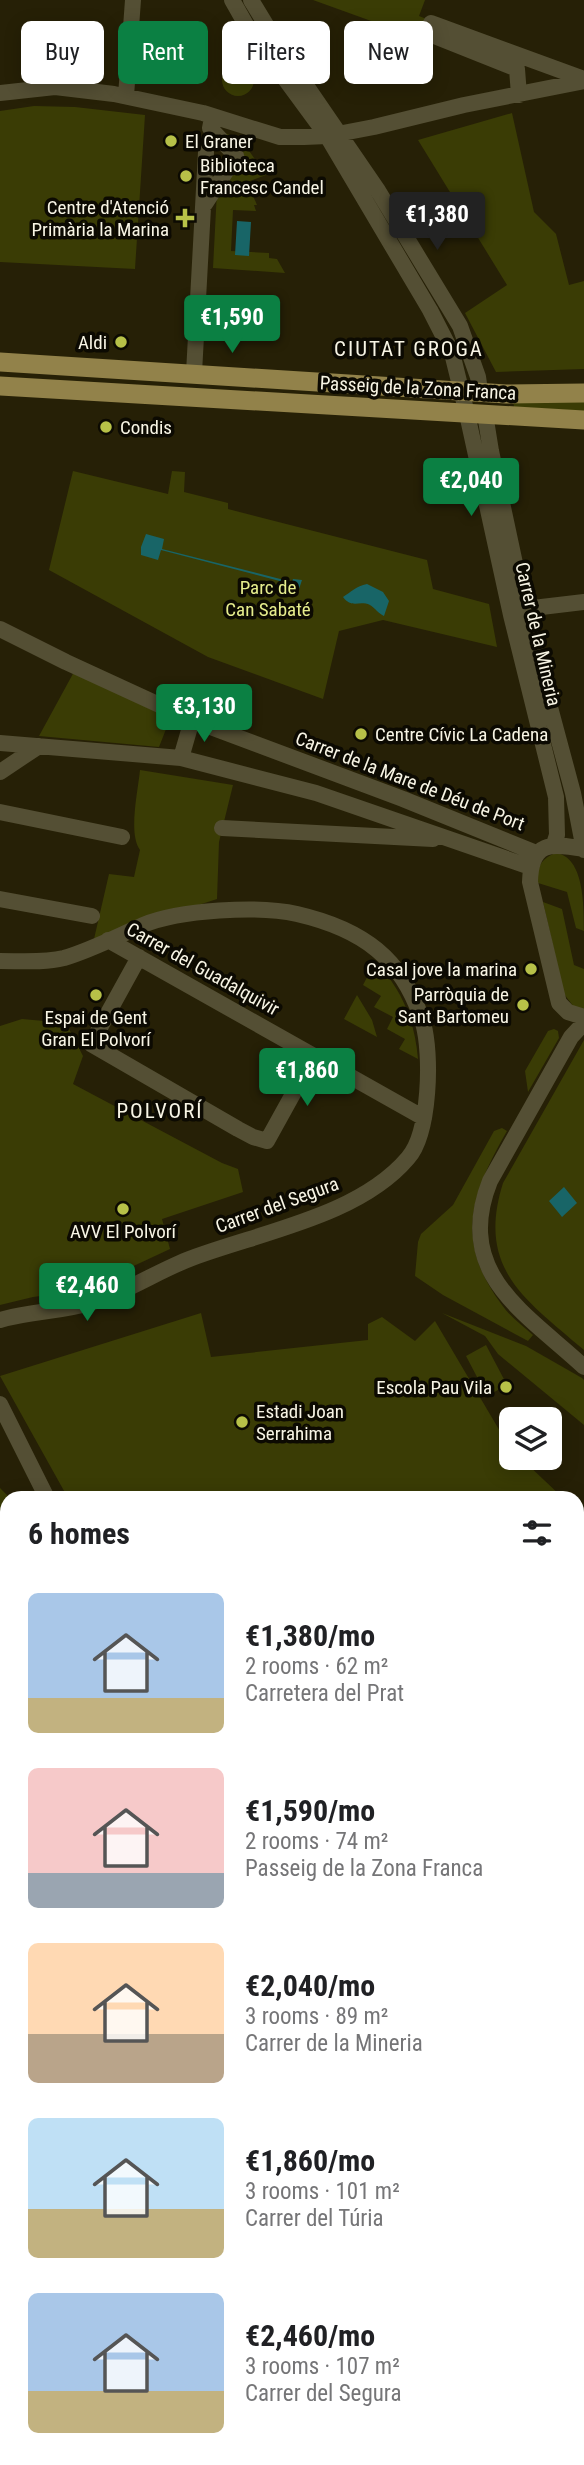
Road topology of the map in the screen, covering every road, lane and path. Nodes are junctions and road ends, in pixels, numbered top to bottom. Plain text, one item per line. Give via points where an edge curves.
1 (132, 0) edge
2 (232, 0) edge
3 (251, 0) edge
4 (584, 80) edge
5 (0, 93) edge
6 (519, 95) junction
7 (126, 96) junction
8 (211, 123) dead end
9 (333, 135) junction
10 (206, 152) dead end
11 (204, 206) junction
12 (0, 362) edge
13 (194, 373) junction
14 (0, 386) edge
15 (471, 391) junction
16 (584, 393) edge
17 (476, 414) junction
18 (584, 420) edge
19 (584, 602) edge
20 (518, 613) junction
21 (0, 629) edge
22 (192, 720) junction
23 (0, 743) edge
24 (39, 746) junction
25 (181, 758) junction
26 (0, 772) edge
27 (0, 812) edge
28 (222, 828) dead end
29 (122, 837) dead end
30 (453, 840) junction
31 (554, 844) junction
32 (584, 850) edge
33 (533, 860) junction
34 (0, 898) edge
35 (92, 916) dead end
36 (108, 940) junction
37 (139, 957) junction
38 (0, 961) edge
39 (576, 1015) edge
40 (578, 1029) edge
41 (314, 1056) junction
42 (424, 1118) junction
43 (0, 1320) edge
44 (584, 1367) edge
45 (0, 1404) edge
46 (44, 1491) edge

1 - 7 street
2 - 9 street via 249,30
3 - 9 street
4 - 6 street
4 - 6 street via 431,23 427,33 517,69
5 - 7 street via 55,87
6 - 9 street
7 - 9 street via 280,137
8 - 11 street via 236,156
9 - 15 street via 377,190 460,326 478,377
10 - 11 street
11 - 13 street
12 - 13 main road, Passeig de la Zona Franca
13 - 15 main road, Passeig de la Zona Franca
14 - 17 main road, Passeig de la Zona Franca
15 - 16 main road, Passeig de la Zona Franca
15 - 17 main road
17 - 18 main road, Passeig de la Zona Franca
17 - 20 street, Carrer de la Mineria via 491,451
19 - 20 street
20 - 31 street, Carrer de la Mineria via 556,797
20 - 32 street, Carrer de la Mineria via 573,793
21 - 22 street, Carrer de la Mare de Déu de Port
22 - 25 street
22 - 33 street, Carrer de la Mare de Déu de Port via 403,799
23 - 24 street, Carrer de la Mare de Déu de Port
24 - 25 street, Carrer de la Mare de Déu de Port
24 - 26 street
25 - 30 street, Carrer de la Mare de Déu de Port via 316,793
27 - 29 street
28 - 30 street, Carrer de la Mare de Déu de Port
30 - 33 street, Carrer de la Mare de Déu de Port
31 - 32 street
31 - 33 street
33 - 39 street via 530,887 559,1003
34 - 35 street
36 - 37 street, Carrer del Guadalquivir
36 - 38 street, Carrer del Segura via 63,958
36 - 42 street, Carrer del Segura via 184,915 245,910 296,914 367,941 398,968 417,1004 428,1054
37 - 41 street, Carrer del Guadalquivir
37 - 41 street via 91,1044 245,1133 267,1141
39 - 40 street
40 - 44 street via 490,1181 482,1203 480,1238 503,1293
41 - 42 street, Carrer del Guadalquivir
42 - 43 street, Carrer del Segura via 408,1158 373,1187 332,1210 189,1258 93,1303
45 - 46 street

